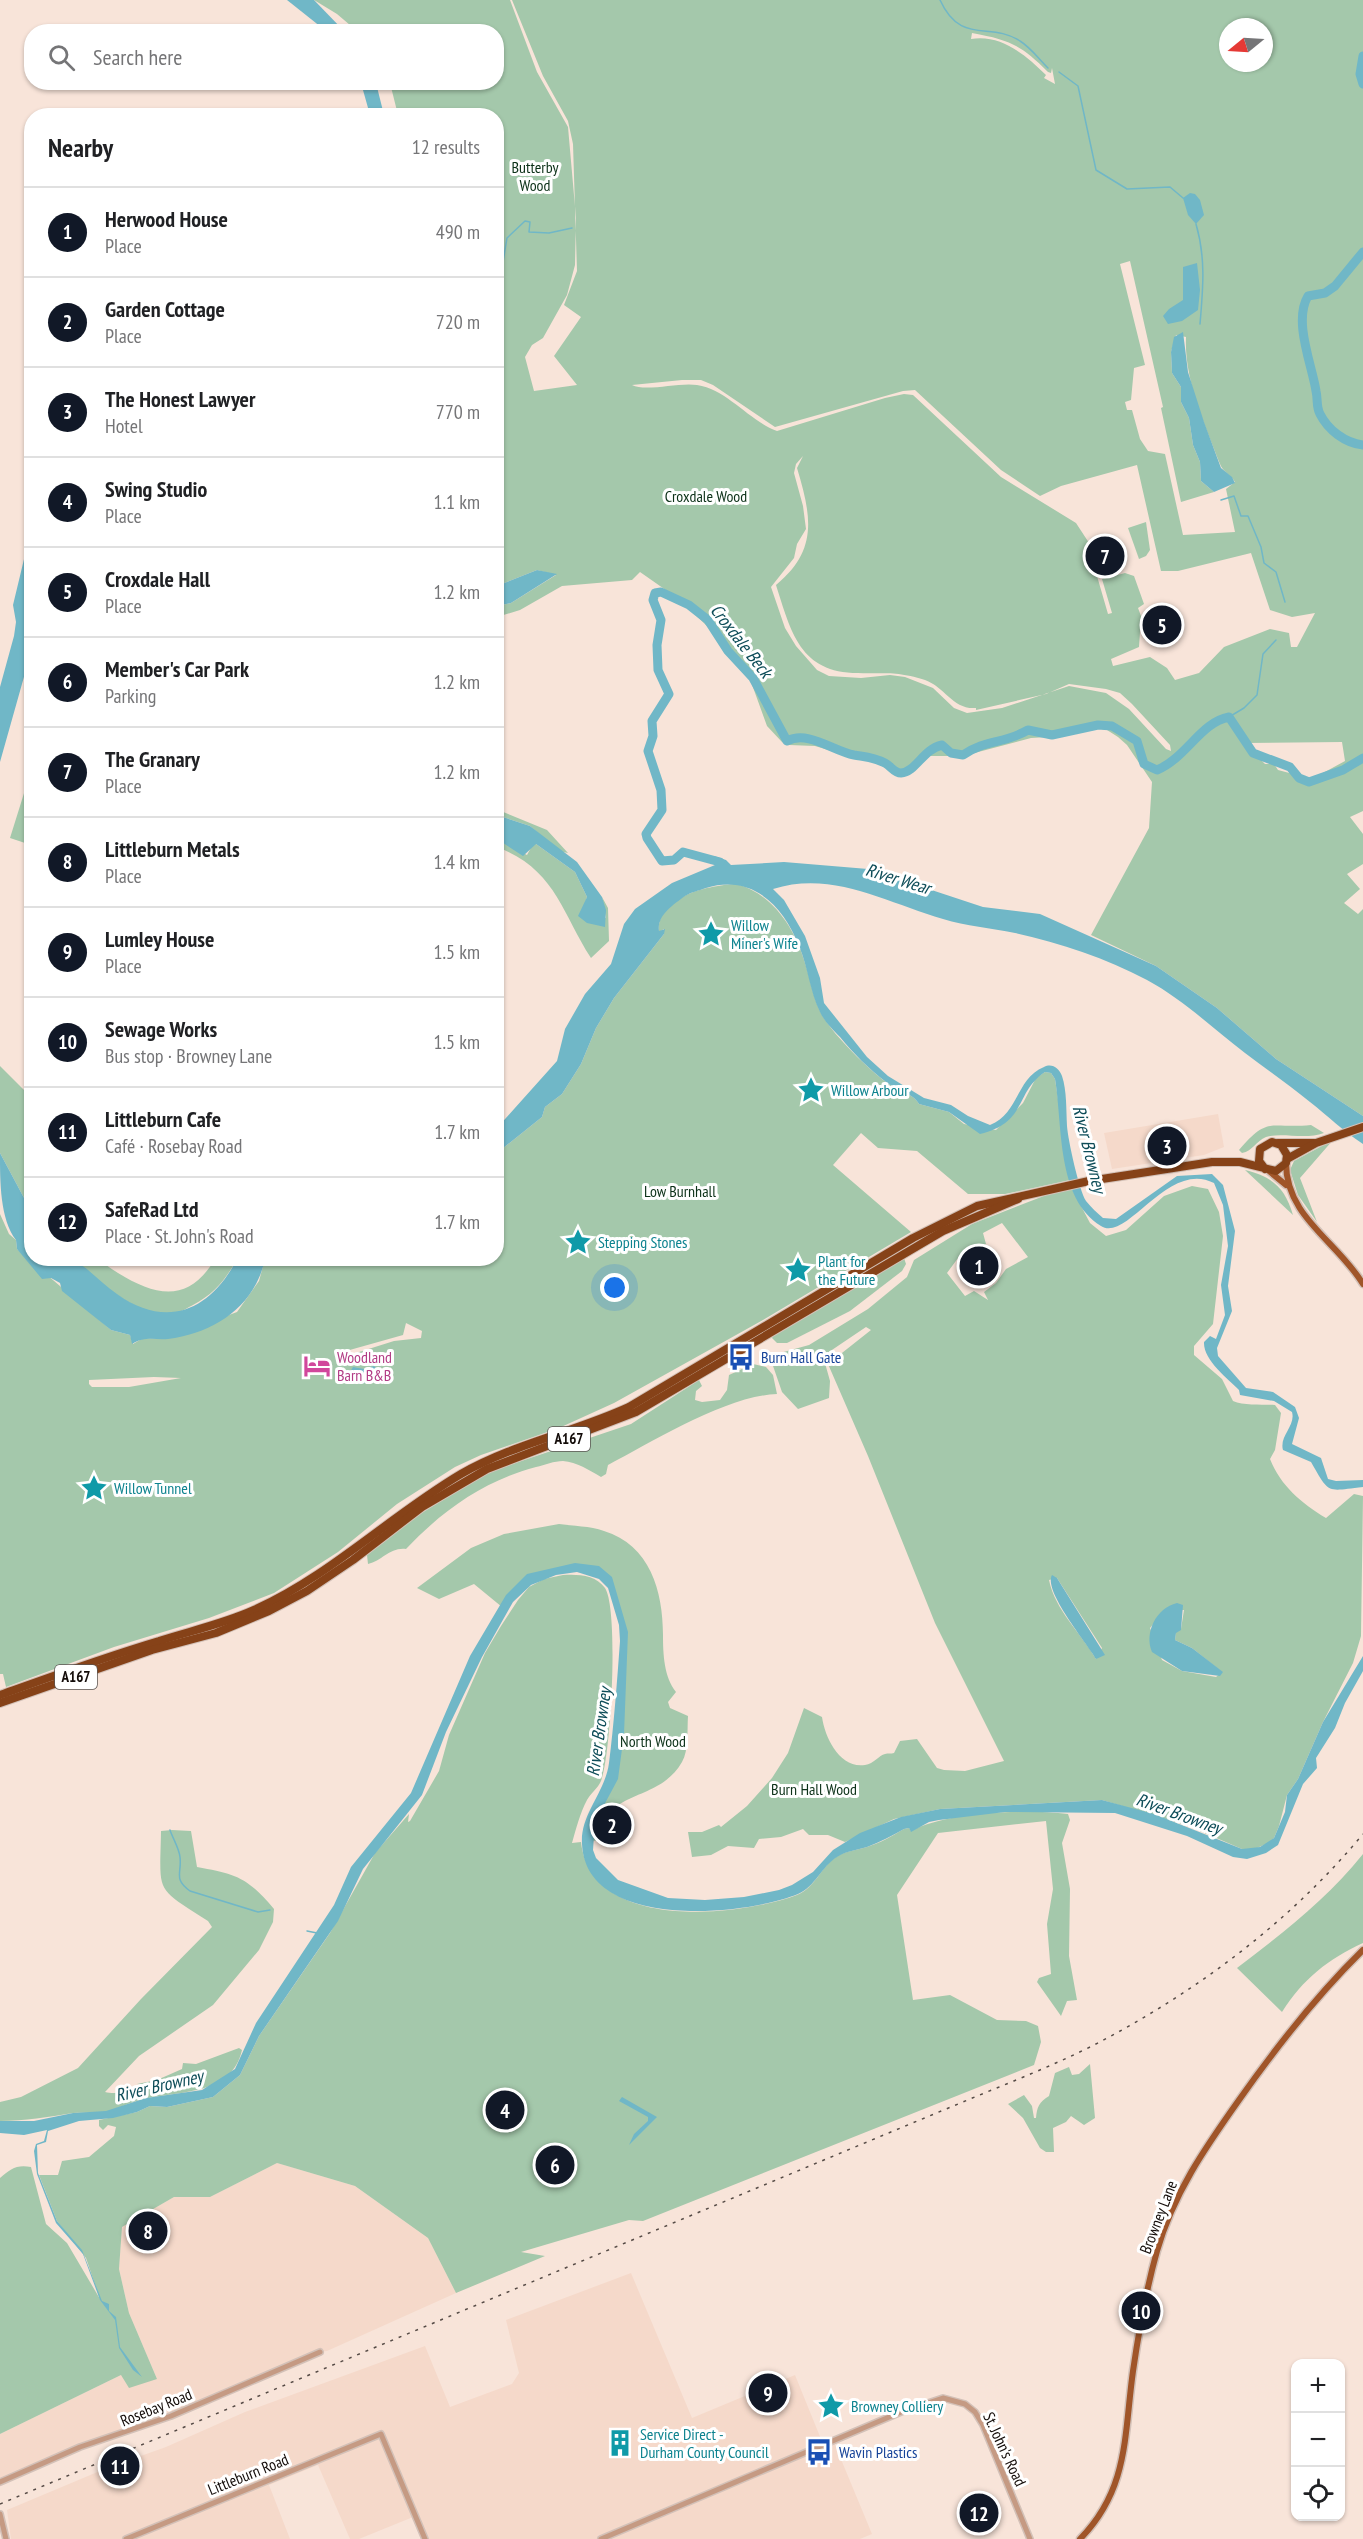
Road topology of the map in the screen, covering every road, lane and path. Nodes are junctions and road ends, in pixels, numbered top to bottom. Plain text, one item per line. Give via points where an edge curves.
1 (1363, 1127) edge
2 (1277, 1143) junction
3 (1316, 1143) junction
4 (1259, 1154) junction
5 (1286, 1161) junction
6 (1240, 1162) junction
7 (1266, 1169) junction
8 (1287, 1186) junction
9 (1033, 1193) junction
10 (1363, 1284) edge
11 (0, 1695) edge
12 (0, 1703) edge
13 (1363, 1950) edge
14 (320, 2352) dead end
15 (0, 2482) edge
16 (0, 2515) edge
17 (6, 2539) edge
18 (126, 2539) edge
19 (425, 2539) edge
20 (601, 2539) edge
21 (1030, 2539) edge
22 (1080, 2539) edge

1 - 3 highway
2 - 3 highway
2 - 4 highway, A167 via 1268,1143
2 - 5 highway via 1284,1148
3 - 5 highway
4 - 6 highway, A167
4 - 7 highway
5 - 7 highway via 1280,1169
5 - 8 main road
6 - 7 highway, A167
6 - 9 highway, A167 via 1212,1162 1089,1180
7 - 8 main road
8 - 10 main road via 1299,1210
9 - 11 highway, A167 via 977,1206 913,1238 629,1407 464,1473 431,1491 296,1589 253,1611
9 - 12 highway, A167 via 934,1235 636,1412 466,1480 422,1507 307,1591 269,1611 216,1633 152,1650
13 - 22 main road, Browney Lane via 1292,2026 1183,2185 1168,2219 1146,2298 1120,2472 1104,2510
14 - 15 street, Rosebay Road via 171,2416 80,2447
16 - 17 street
18 - 19 street, Littleburn Road via 381,2434
20 - 21 street, St. John's Road via 901,2412 943,2398 965,2404 975,2412

